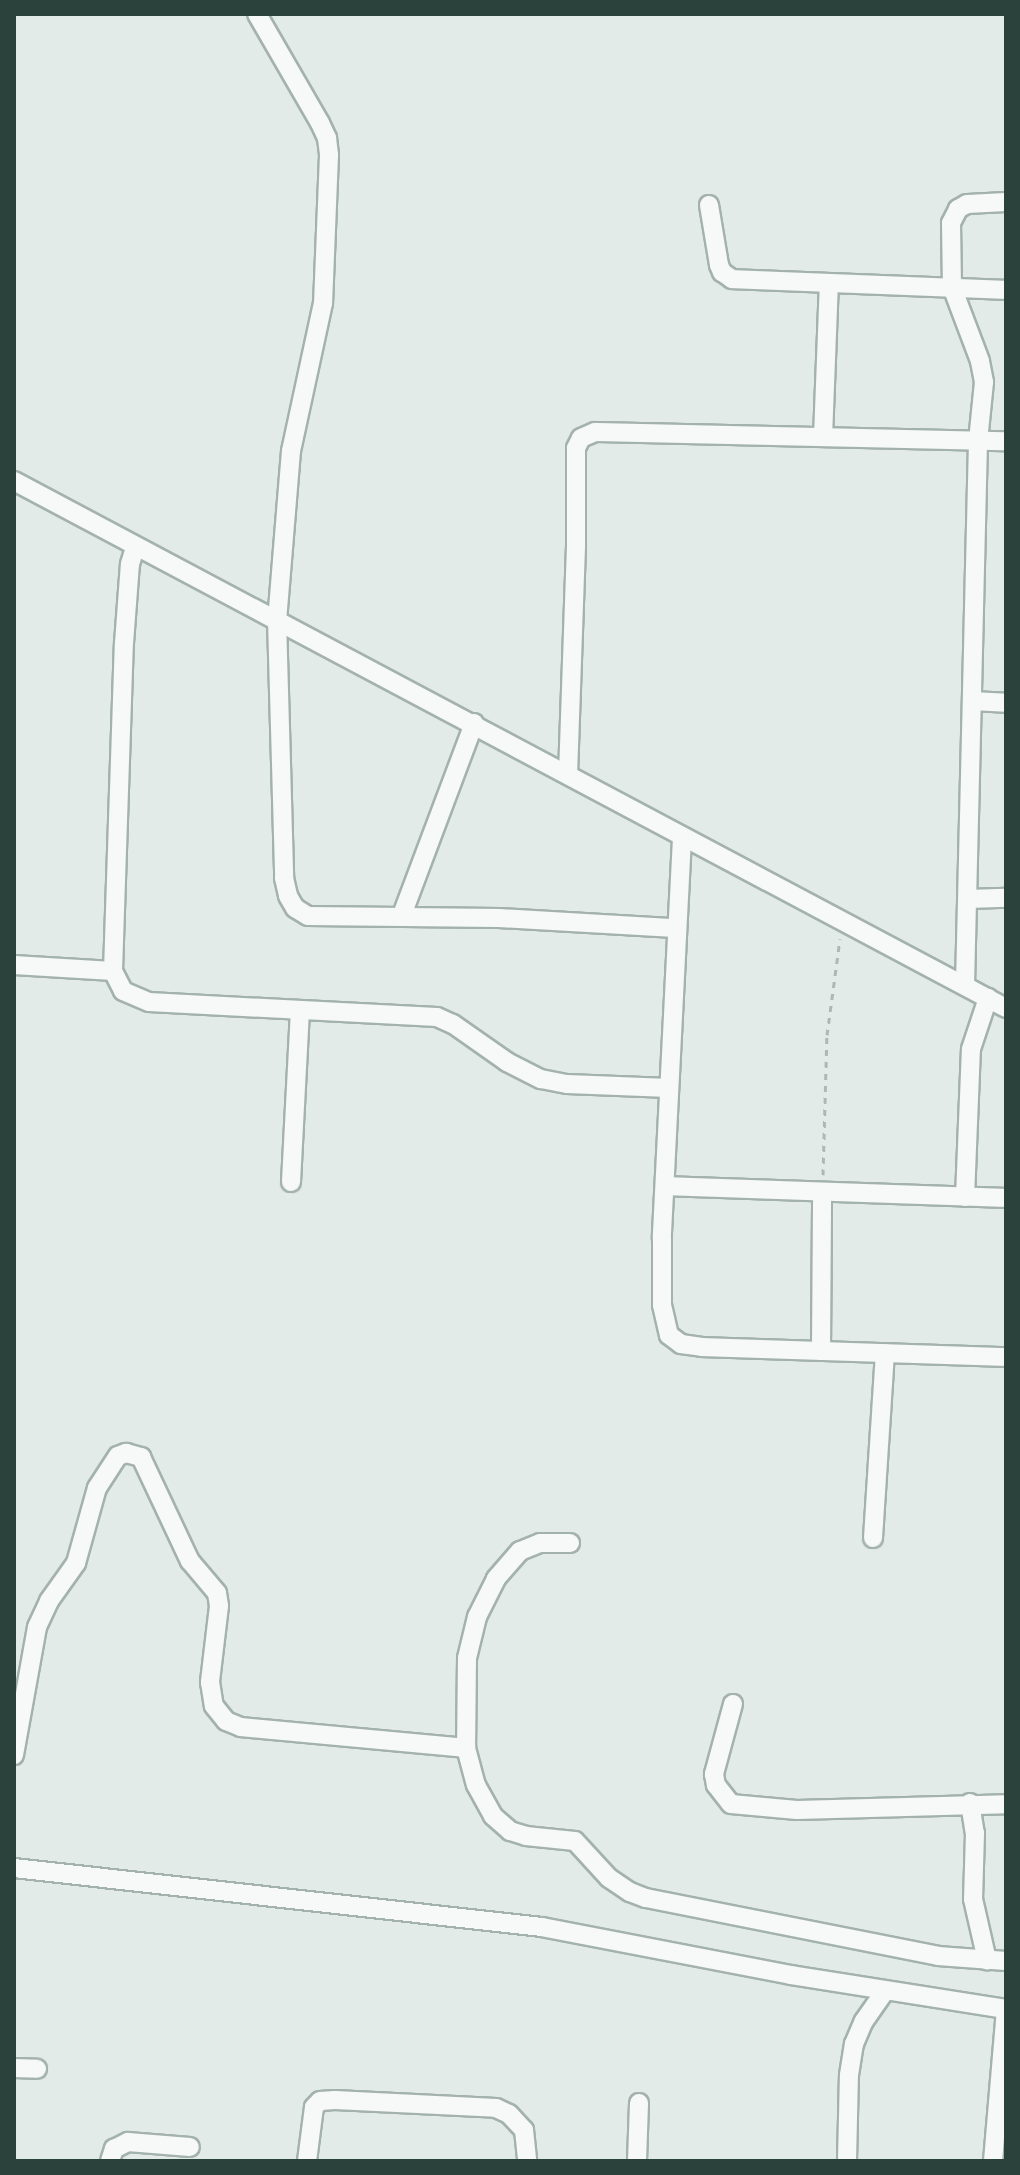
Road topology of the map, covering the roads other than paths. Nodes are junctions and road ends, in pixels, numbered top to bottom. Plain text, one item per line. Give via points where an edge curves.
1 (257, 14) edge
2 (1006, 202) edge
3 (709, 205) dead end
4 (829, 283) junction
5 (952, 287) junction
6 (1006, 290) edge
7 (823, 437) junction
8 (978, 441) junction
9 (1006, 441) edge
10 (14, 481) edge
11 (135, 548) junction
12 (277, 620) junction
13 (972, 701) junction
14 (1006, 703) edge
15 (474, 723) junction
16 (568, 775) junction
17 (682, 838) junction
18 (1006, 898) edge
19 (968, 899) junction
20 (402, 915) junction
21 (675, 928) junction
22 (14, 965) edge
23 (113, 971) junction
24 (965, 985) junction
25 (988, 998) junction
26 (1006, 1008) edge
27 (300, 1010) junction
28 (669, 1088) junction
29 (291, 1182) dead end
30 (665, 1186) junction
31 (822, 1194) junction
32 (965, 1197) junction
33 (1006, 1198) edge
34 (821, 1351) junction
35 (885, 1353) junction
36 (1006, 1357) edge
37 (873, 1538) dead end
38 (570, 1543) dead end
39 (733, 1704) dead end
40 (466, 1748) junction
41 (14, 1755) edge
42 (970, 1803) junction
43 (1006, 1804) edge
44 (14, 1868) edge
45 (997, 1961) edge
46 (885, 1991) junction
47 (1006, 2009) edge
48 (14, 2068) edge
49 (37, 2069) dead end
50 (639, 2103) dead end
51 (190, 2147) dead end
52 (110, 2161) edge
53 (307, 2161) edge
54 (527, 2161) edge
55 (637, 2161) edge
56 (847, 2161) edge
57 (993, 2161) edge

1 - 12 street via 320,123 329,155 323,303 291,451
2 - 5 street via 967,204 954,215
3 - 4 street via 719,265 727,276
4 - 5 street
4 - 7 street
5 - 6 street
5 - 8 street via 980,361 983,407
7 - 8 street
7 - 16 street via 595,432 578,443
8 - 9 street
8 - 13 street
10 - 11 street
11 - 12 street
11 - 23 street via 124,643
12 - 15 street
12 - 20 street via 288,896 308,916
13 - 14 street
13 - 19 street
15 - 16 street
15 - 20 street
16 - 17 street
17 - 21 street
17 - 24 street
18 - 19 street
19 - 24 street
20 - 21 street
21 - 28 street
22 - 23 street
23 - 27 street via 123,991 149,1002
24 - 25 street
25 - 26 street
25 - 32 street via 971,1049
27 - 28 street via 437,1017 541,1079
27 - 29 street
28 - 30 street
30 - 31 street
30 - 34 street via 662,1305 669,1335 681,1344 702,1347
31 - 32 street
31 - 34 street
32 - 33 street
34 - 35 street
35 - 36 street
35 - 37 street
38 - 40 street via 540,1543 520,1551 496,1579 477,1617 467,1658
39 - 42 street via 714,1774 731,1804 797,1810
40 - 41 street via 241,1727 226,1721 214,1706 210,1682 217,1593 190,1561 141,1457 126,1453 118,1456 97,1488 76,1563 37,1627
40 - 45 street via 476,1785 493,1816 510,1831 575,1841 609,1878 630,1892 902,1949
42 - 43 street
42 - 45 street via 975,1833 973,1899
44 - 46 street via 542,1927
46 - 47 street
46 - 56 street via 854,2044
47 - 57 street
48 - 49 street
50 - 55 street
51 - 52 street via 128,2142 114,2149
53 - 54 street via 314,2107 335,2100 496,2108 524,2130

